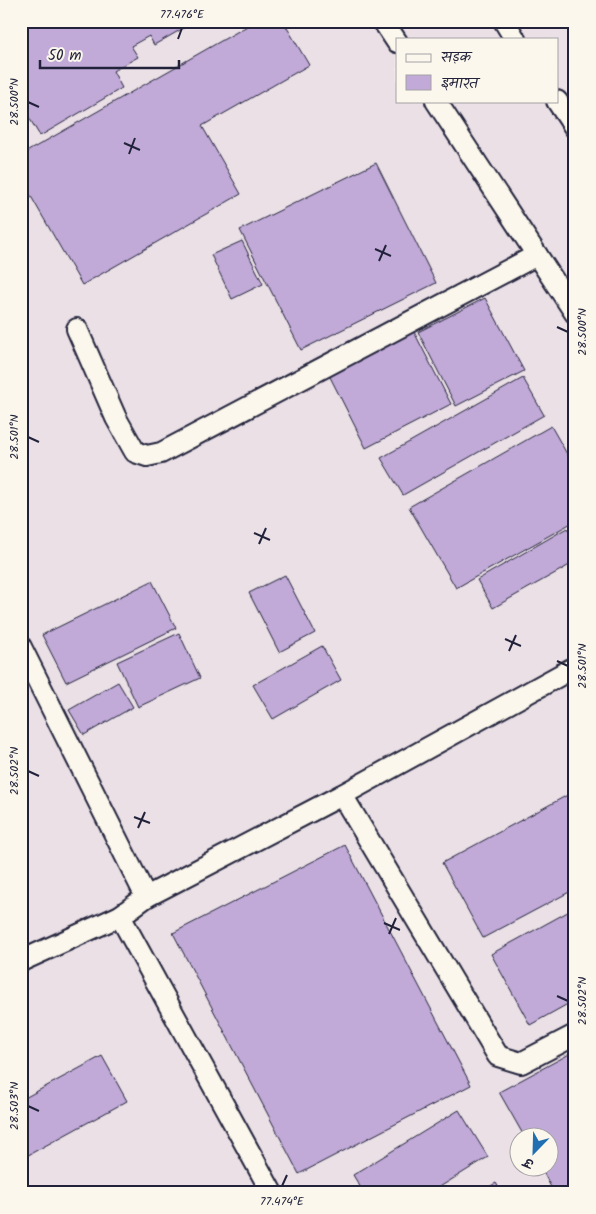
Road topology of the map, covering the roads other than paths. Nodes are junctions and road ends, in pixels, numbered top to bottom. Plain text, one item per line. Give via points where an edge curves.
1 (383, 21) edge
2 (504, 21) edge
3 (514, 38) edge
4 (396, 40) edge
5 (437, 102) edge
6 (558, 102) edge
7 (575, 128) edge
8 (537, 255) junction
9 (575, 313) edge
10 (77, 329) dead end
11 (21, 647) edge
12 (575, 667) edge
13 (342, 795) junction
14 (146, 897) junction
15 (120, 916) junction
16 (21, 961) edge
17 (575, 1035) edge
18 (272, 1193) edge

1 - 4 street
2 - 3 street
5 - 8 street
6 - 7 street
8 - 9 street
8 - 10 street via 161,453 147,456 135,452 116,418
11 - 14 street
12 - 13 street
13 - 14 street
13 - 17 street via 498,1056 521,1063
14 - 15 street
15 - 16 street
15 - 18 street

